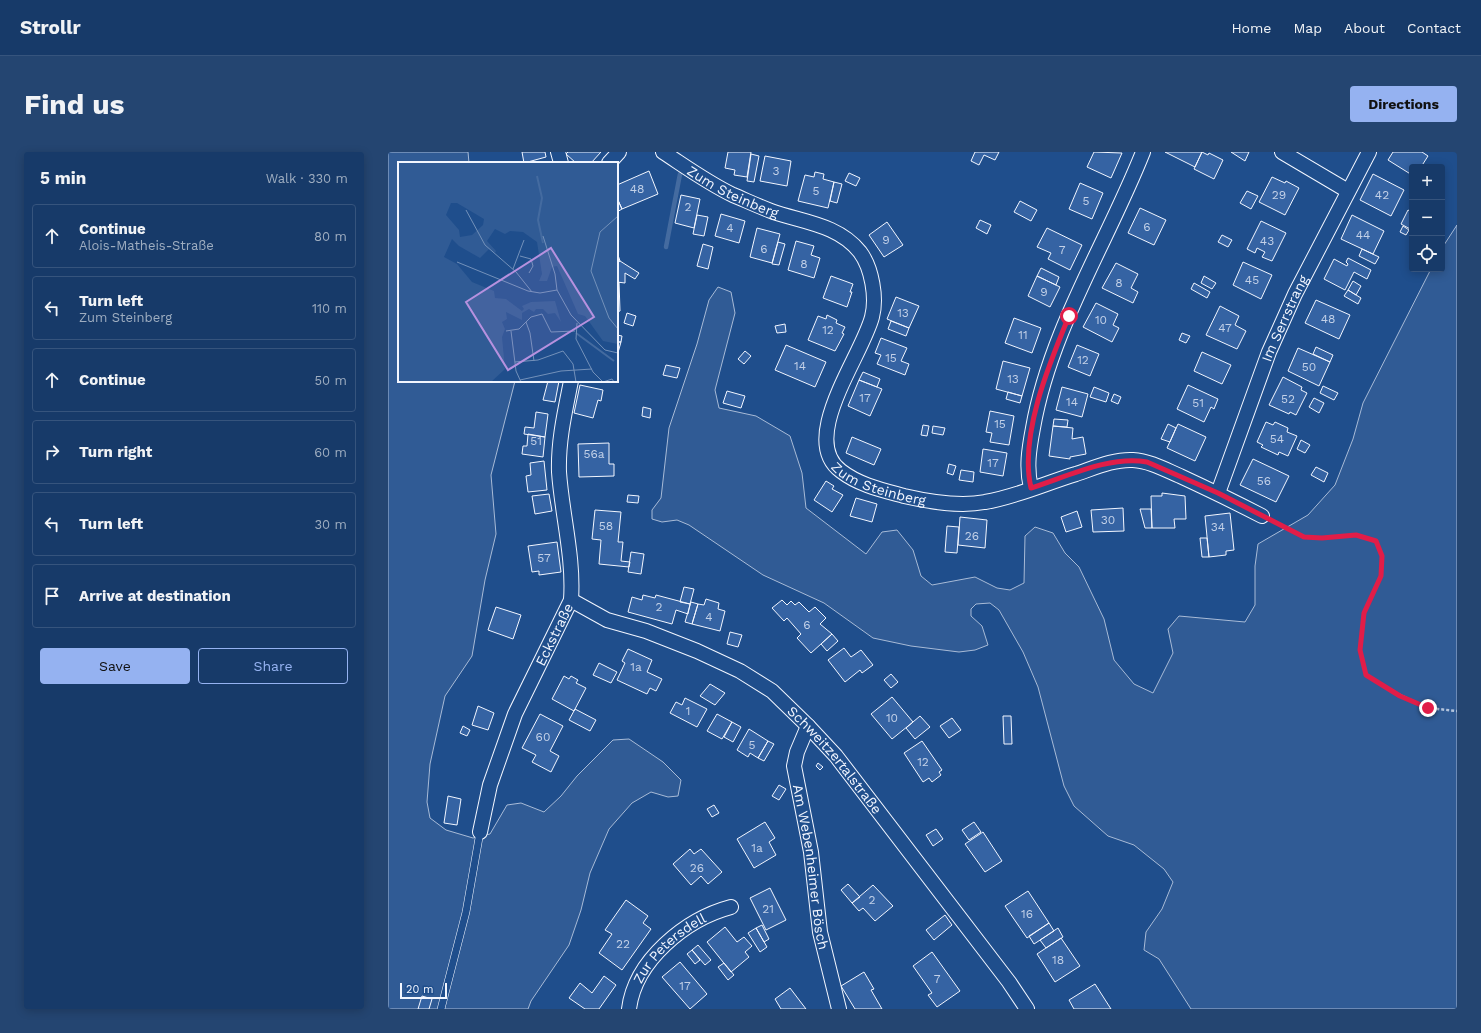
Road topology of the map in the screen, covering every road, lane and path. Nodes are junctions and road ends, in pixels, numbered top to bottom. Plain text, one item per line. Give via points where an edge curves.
1 (558, 152) edge
2 (619, 152) edge
3 (663, 152) edge
4 (1143, 152) edge
5 (1282, 152) edge
6 (1369, 152) edge
7 (561, 162) edge
8 (611, 162) edge
9 (1348, 191) junction
10 (571, 382) edge
11 (1031, 488) junction
12 (1218, 493) junction
13 (1262, 516) joint
14 (572, 600) junction
15 (1457, 711) edge
16 (808, 726) junction
17 (480, 832) joint
18 (731, 907) dead end
19 (441, 1009) edge
20 (629, 1009) edge
21 (839, 1009) edge
22 (1027, 1009) edge

1 - 7 street
2 - 8 street
3 - 11 street, Zum Steinberg via 732,194 770,211 829,228 848,240 861,253 873,290 873,315 827,424 825,444 829,459 839,470 878,489 920,500 958,504 984,503
4 - 11 street via 1048,367 1029,449 1028,474
5 - 9 street
6 - 9 street, Im Serrstrang
9 - 12 street, Im Serrstrang via 1295,294 1269,352
10 - 14 street, Eckstraße via 562,427 559,473
11 - 12 street, Zum Steinberg via 1122,460 1135,460 1147,462
12 - 13 street, Zum Steinberg
13 - 15 path via 1304,537 1356,535 1376,541 1382,556 1381,576 1364,613 1360,650 1366,675 1400,696 1428,708
14 - 16 street, Schweitzertalstraße via 607,620 646,631 740,671 772,691
14 - 17 street, Eckstraße via 515,714 490,785
16 - 21 street, Am Webenheimer Bösch via 794,766 811,852 820,932
16 - 22 street, Schweitzertalstraße via 836,756
17 - 19 lane via 466,912
18 - 20 street, Zur Petersdell via 695,922 653,955 640,978

